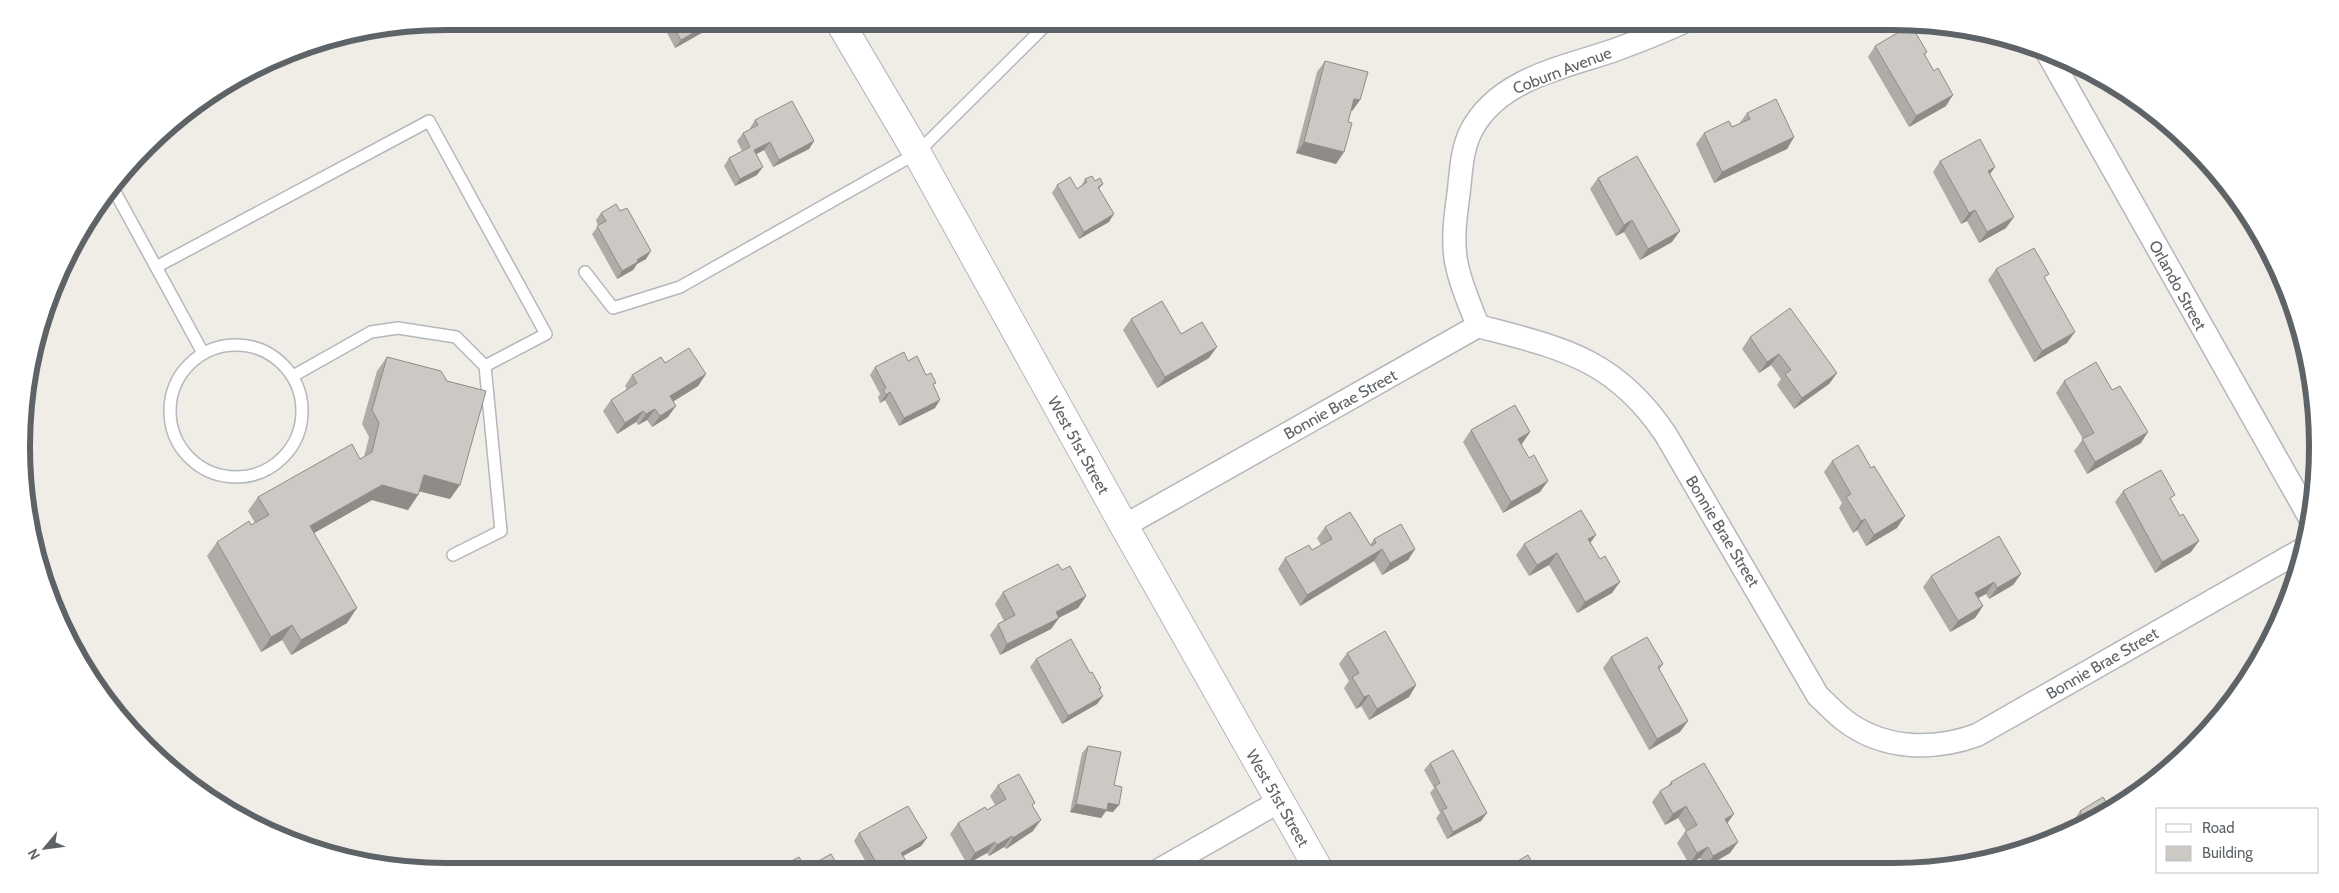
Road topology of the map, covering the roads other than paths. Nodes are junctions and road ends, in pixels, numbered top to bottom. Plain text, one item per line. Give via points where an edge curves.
1 (844, 30) edge
2 (1041, 30) edge
3 (1664, 30) edge
4 (2053, 62) edge
5 (917, 154) junction
6 (116, 193) edge
7 (156, 267) junction
8 (585, 272) dead end
9 (1478, 326) junction
10 (203, 354) junction
11 (485, 366) junction
12 (293, 376) junction
13 (2304, 507) edge
14 (1124, 526) junction
15 (2295, 554) edge
16 (453, 555) dead end
17 (1280, 801) junction
18 (1171, 863) edge
19 (1315, 863) edge

1 - 5 street, West 51st Street
2 - 5 lane
3 - 9 street, Coburn Avenue via 1520,83 1500,96 1480,116 1462,158 1455,240 1463,288
4 - 13 street, Orlando Street
5 - 8 lane via 680,287 613,308
5 - 14 street, West 51st Street
6 - 7 lane
7 - 10 lane
7 - 11 lane via 429,121 546,334
9 - 14 street, Bonnie Brae Street
9 - 15 street, Bonnie Brae Street via 1551,345 1578,356 1607,373 1637,397 1666,435 1818,696 1844,720 1886,741 1921,746 1943,745 1977,735
10 - 12 lane via 222,346 242,345 268,353
10 - 12 lane via 186,368 174,387 170,409 173,432 184,452 200,467 220,476 243,478 265,472 283,459 296,441 302,419 302,396
11 - 12 lane via 456,336 398,328 371,332
11 - 16 lane via 501,530
14 - 17 street, West 51st Street
17 - 18 street
17 - 19 street, West 51st Street

